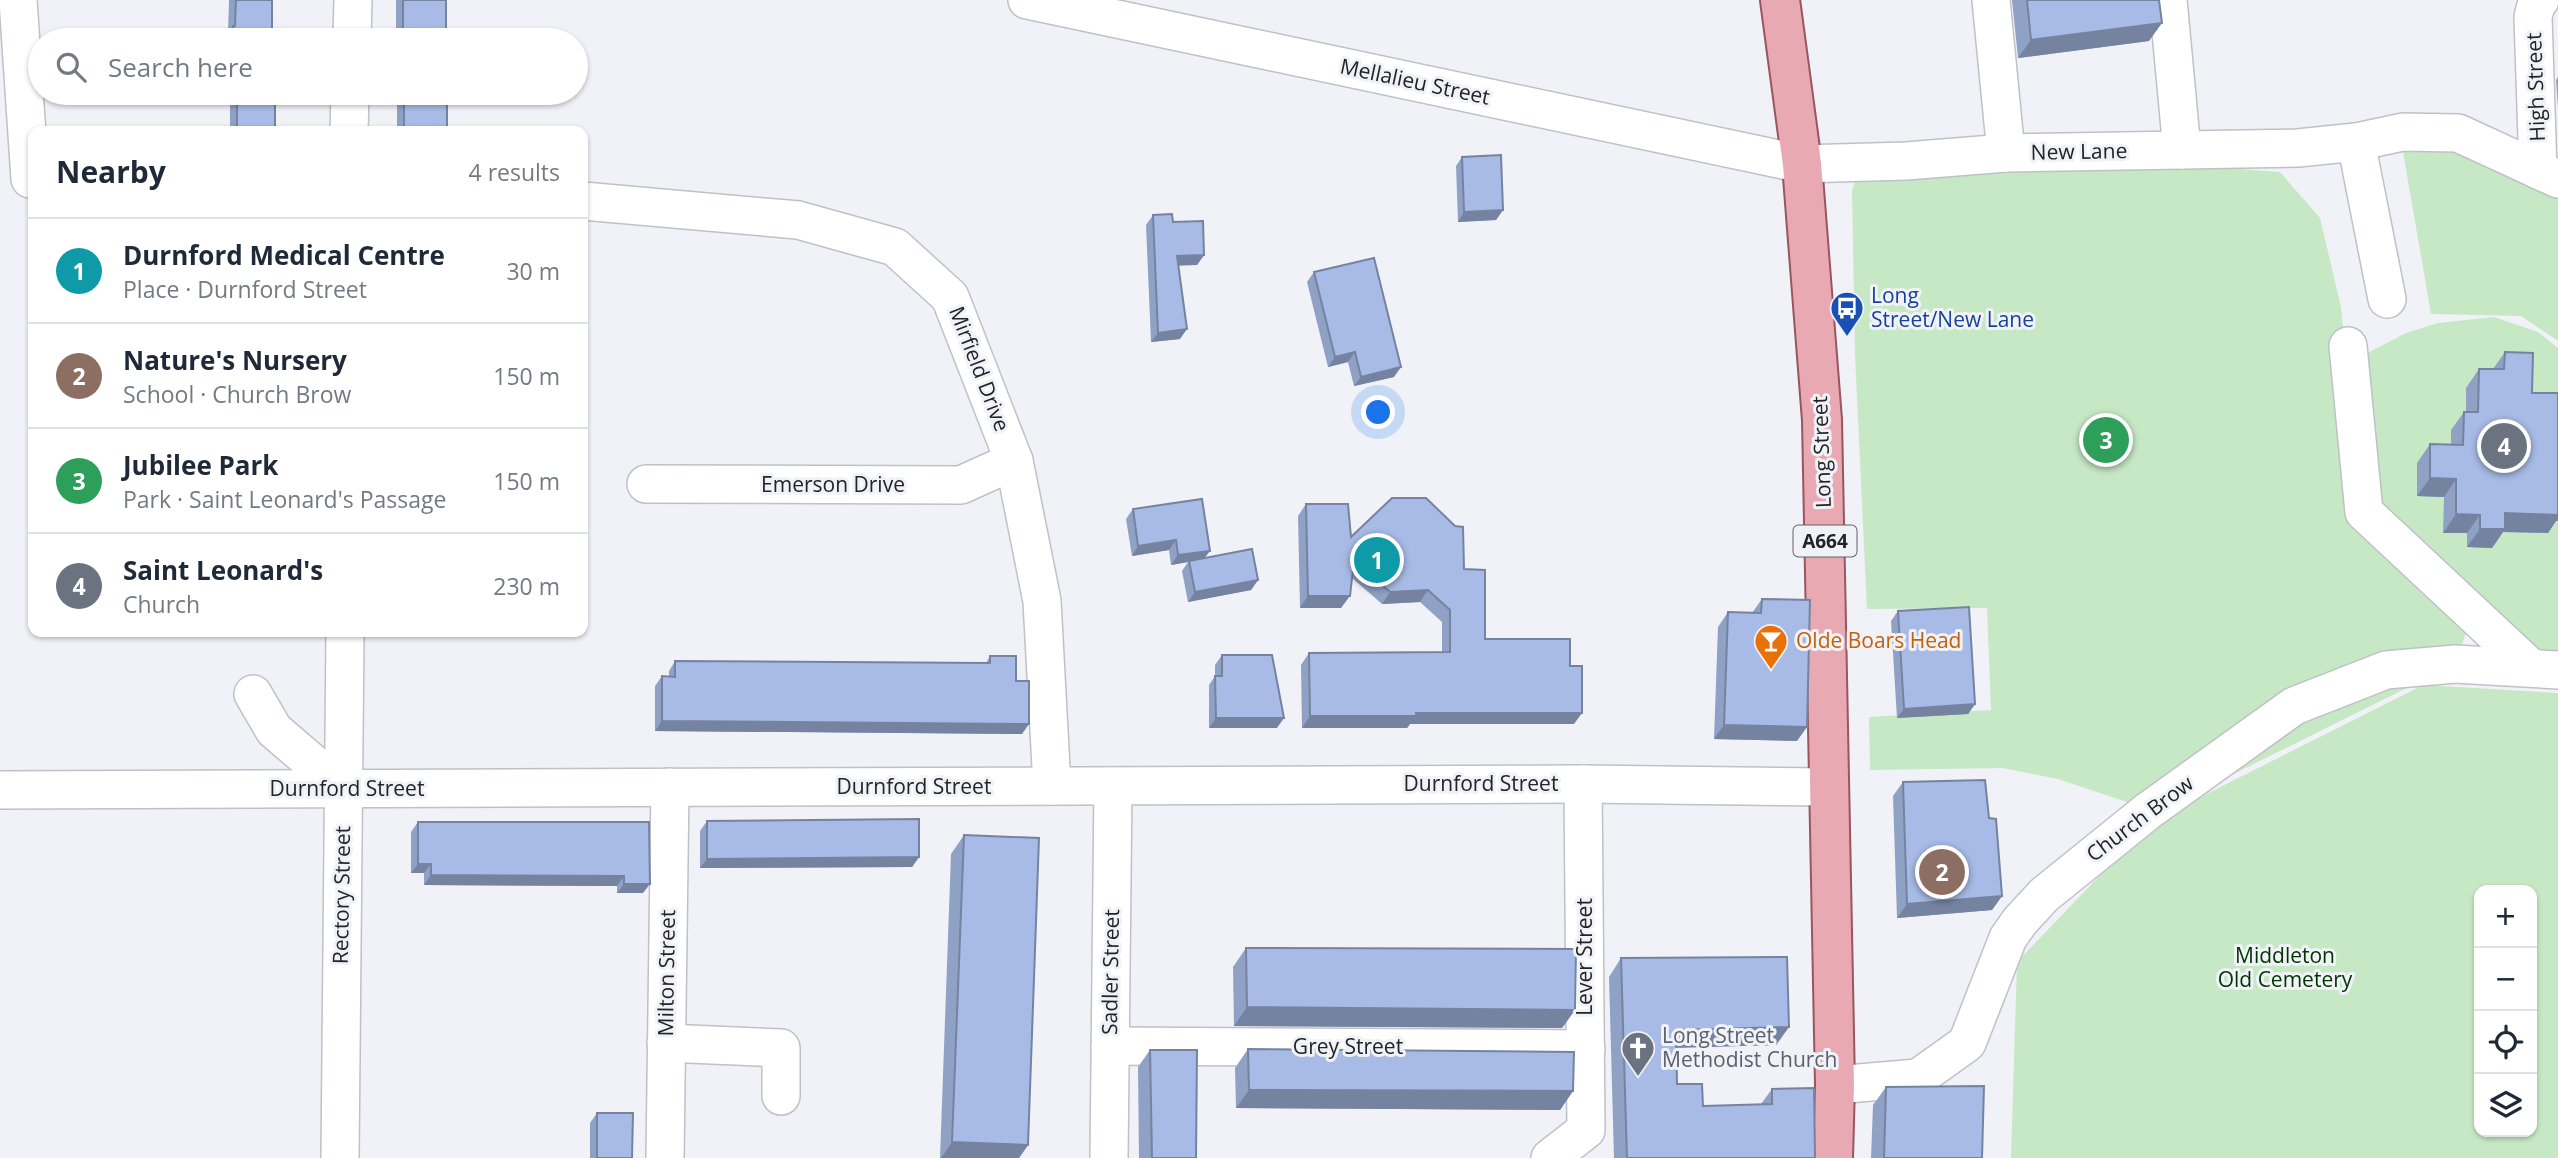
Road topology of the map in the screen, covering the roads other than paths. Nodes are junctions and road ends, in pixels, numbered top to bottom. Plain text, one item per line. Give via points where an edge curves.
1 (18, 0) edge
2 (353, 0) edge
3 (1027, 0) edge
4 (1780, 0) edge
5 (1991, 0) edge
6 (2168, 0) edge
7 (2538, 3) edge
8 (352, 28) edge
9 (350, 105) edge
10 (349, 126) edge
11 (2356, 142) junction
12 (28, 149) edge
13 (2182, 150) junction
14 (2006, 153) junction
15 (1802, 164) junction
16 (2548, 175) edge
17 (588, 201) edge
18 (2387, 299) dead end
19 (2348, 346) dead end
20 (1014, 461) junction
21 (646, 484) dead end
22 (345, 637) edge
23 (2545, 669) edge
24 (253, 694) dead end
25 (1583, 784) junction
26 (1052, 786) junction
27 (1113, 786) junction
28 (1828, 787) junction
29 (670, 788) junction
30 (343, 789) junction
31 (0, 790) edge
32 (666, 1043) junction
33 (1110, 1045) junction
34 (1586, 1049) junction
35 (1835, 1085) junction
36 (781, 1096) dead end
37 (340, 1158) edge
38 (666, 1158) edge
39 (1109, 1158) edge
40 (1550, 1158) edge
41 (1833, 1158) edge

1 - 12 street
2 - 8 street
3 - 15 street, Mellalieu Street
4 - 15 main road, Long Street / A664
5 - 14 street
6 - 13 street
7 - 16 street, High Street via 2533,17
9 - 10 street
11 - 13 street, New Lane
11 - 16 street, New Lane via 2403,132 2458,133
11 - 18 street
13 - 14 street, New Lane
14 - 15 street, New Lane
15 - 28 main road, Long Street / A664 via 1822,420
17 - 20 street, Mirfield Drive via 798,220 895,247 950,297
19 - 23 street via 2364,513
20 - 21 street, Emerson Drive via 961,485
20 - 26 street, Mirfield Drive via 1042,601
22 - 30 street, Rectory Street
23 - 35 street, Church Brow via 2455,664 2386,670 2294,706 2148,811 2044,895 2008,939 1967,1043 1917,1078
24 - 30 street via 274,730
25 - 27 street, Durnford Street
25 - 28 street, Durnford Street
25 - 34 street, Lever Street
26 - 27 street, Durnford Street
26 - 29 street, Durnford Street
27 - 33 street, Sadler Street
28 - 35 main road, Long Street / A664
29 - 30 street, Durnford Street
29 - 32 street, Milton Street
30 - 31 street, Durnford Street
30 - 37 street, Rectory Street
32 - 36 street via 781,1048
32 - 38 street, Milton Street
33 - 34 street, Grey Street
33 - 39 street, Sadler Street
34 - 40 street, Lever Street via 1586,1130
35 - 41 main road, Long Street / A664

